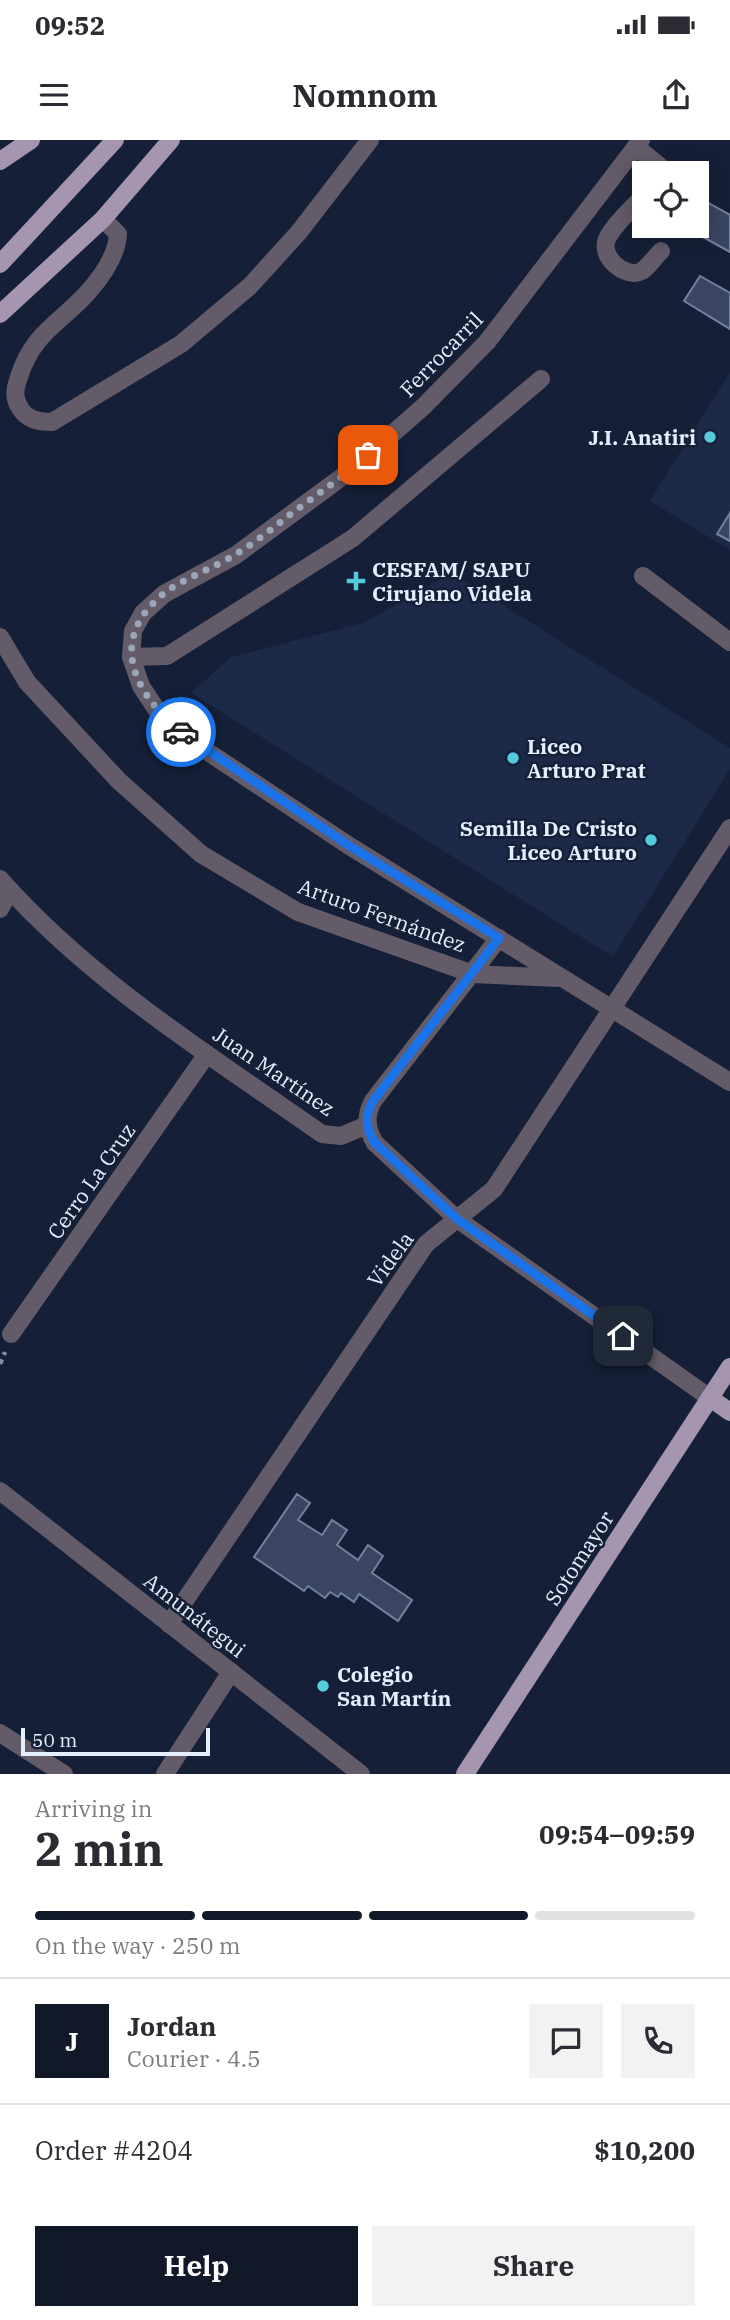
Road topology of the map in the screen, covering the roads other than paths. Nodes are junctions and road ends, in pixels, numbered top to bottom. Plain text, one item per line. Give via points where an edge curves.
1 (31, 140) edge
2 (115, 140) edge
3 (171, 140) edge
4 (370, 140) edge
5 (639, 144) edge
6 (0, 161) edge
7 (655, 161) edge
8 (632, 209) edge
9 (103, 219) junction
10 (662, 251) dead end
11 (0, 264) edge
12 (0, 314) edge
13 (541, 379) dead end
14 (643, 576) dead end
15 (133, 631) joint
16 (0, 636) edge
17 (730, 642) edge
18 (131, 657) junction
19 (730, 828) edge
20 (5, 885) edge
21 (0, 909) edge
22 (499, 938) junction
23 (474, 974) junction
24 (563, 978) junction
25 (612, 1008) junction
26 (207, 1054) junction
27 (730, 1082) edge
28 (367, 1125) junction
29 (457, 1219) junction
30 (11, 1334) dead end
31 (730, 1367) edge
32 (710, 1398) junction
33 (730, 1412) edge
34 (0, 1491) edge
35 (169, 1624) junction
36 (231, 1672) junction
37 (0, 1733) edge
38 (64, 1774) edge
39 (165, 1774) edge
40 (362, 1774) edge
41 (466, 1774) edge

1 - 6 main road
2 - 11 main road
3 - 9 main road
4 - 9 street via 299,232 250,286 181,344 52,422 38,422 18,405 15,390 24,361 37,341 90,290 117,248 118,234
5 - 7 street
5 - 15 street, Ferrocarril via 487,342 423,407 350,471 236,555 164,594 143,613
8 - 10 street via 608,237 607,258 632,273 641,272
9 - 12 main road
13 - 18 street via 353,538 167,656
14 - 17 street
15 - 18 street, Arturo Fernández
16 - 23 street, Arturo Fernández via 27,682 119,781 201,854 298,912
18 - 22 street, Arturo Fernández via 141,686 160,715 193,742
19 - 25 street, Videla
20 - 21 street
20 - 26 street, Juan Martínez via 73,951
22 - 23 street
22 - 24 street, Arturo Fernández
23 - 24 street, Arturo Fernández
23 - 28 street via 373,1101
24 - 25 street, Arturo Fernández
25 - 27 street, Arturo Fernández
25 - 29 street, Videla via 494,1189
26 - 28 street, Juan Martínez via 322,1134 341,1136
26 - 30 street, Cerro La Cruz
28 - 29 street via 375,1143
29 - 32 street
29 - 35 street, Videla via 426,1244
31 - 32 main road, Sotomayor
32 - 33 main road
32 - 41 main road, Sotomayor
34 - 35 street, Amunátegui
35 - 36 street, Amunátegui
36 - 39 street
36 - 40 street, Amunátegui
37 - 38 street

